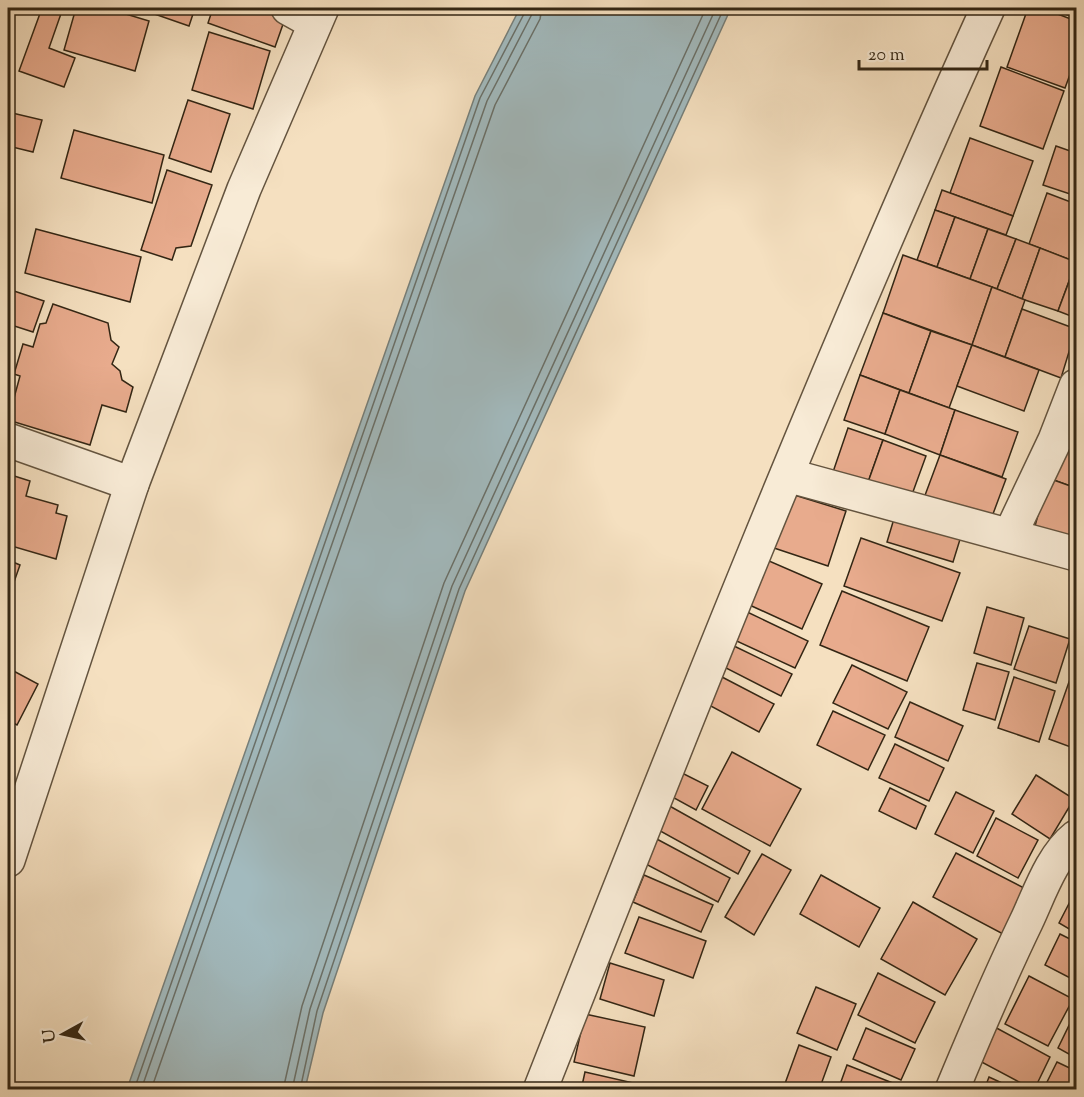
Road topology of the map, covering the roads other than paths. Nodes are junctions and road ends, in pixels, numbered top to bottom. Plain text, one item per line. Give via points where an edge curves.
1 (987, 8) edge
2 (308, 13) edge
3 (1077, 386) edge
4 (8, 440) edge
5 (786, 475) junction
6 (132, 484) junction
7 (1010, 535) junction
8 (1077, 554) edge
9 (1077, 837) edge
10 (8, 860) edge
11 (540, 1089) edge
12 (952, 1089) edge

1 - 5 street via 917,163
2 - 6 street
3 - 7 street
4 - 6 street
5 - 7 street
5 - 11 street
6 - 10 street
7 - 8 street
9 - 12 street via 1051,869

